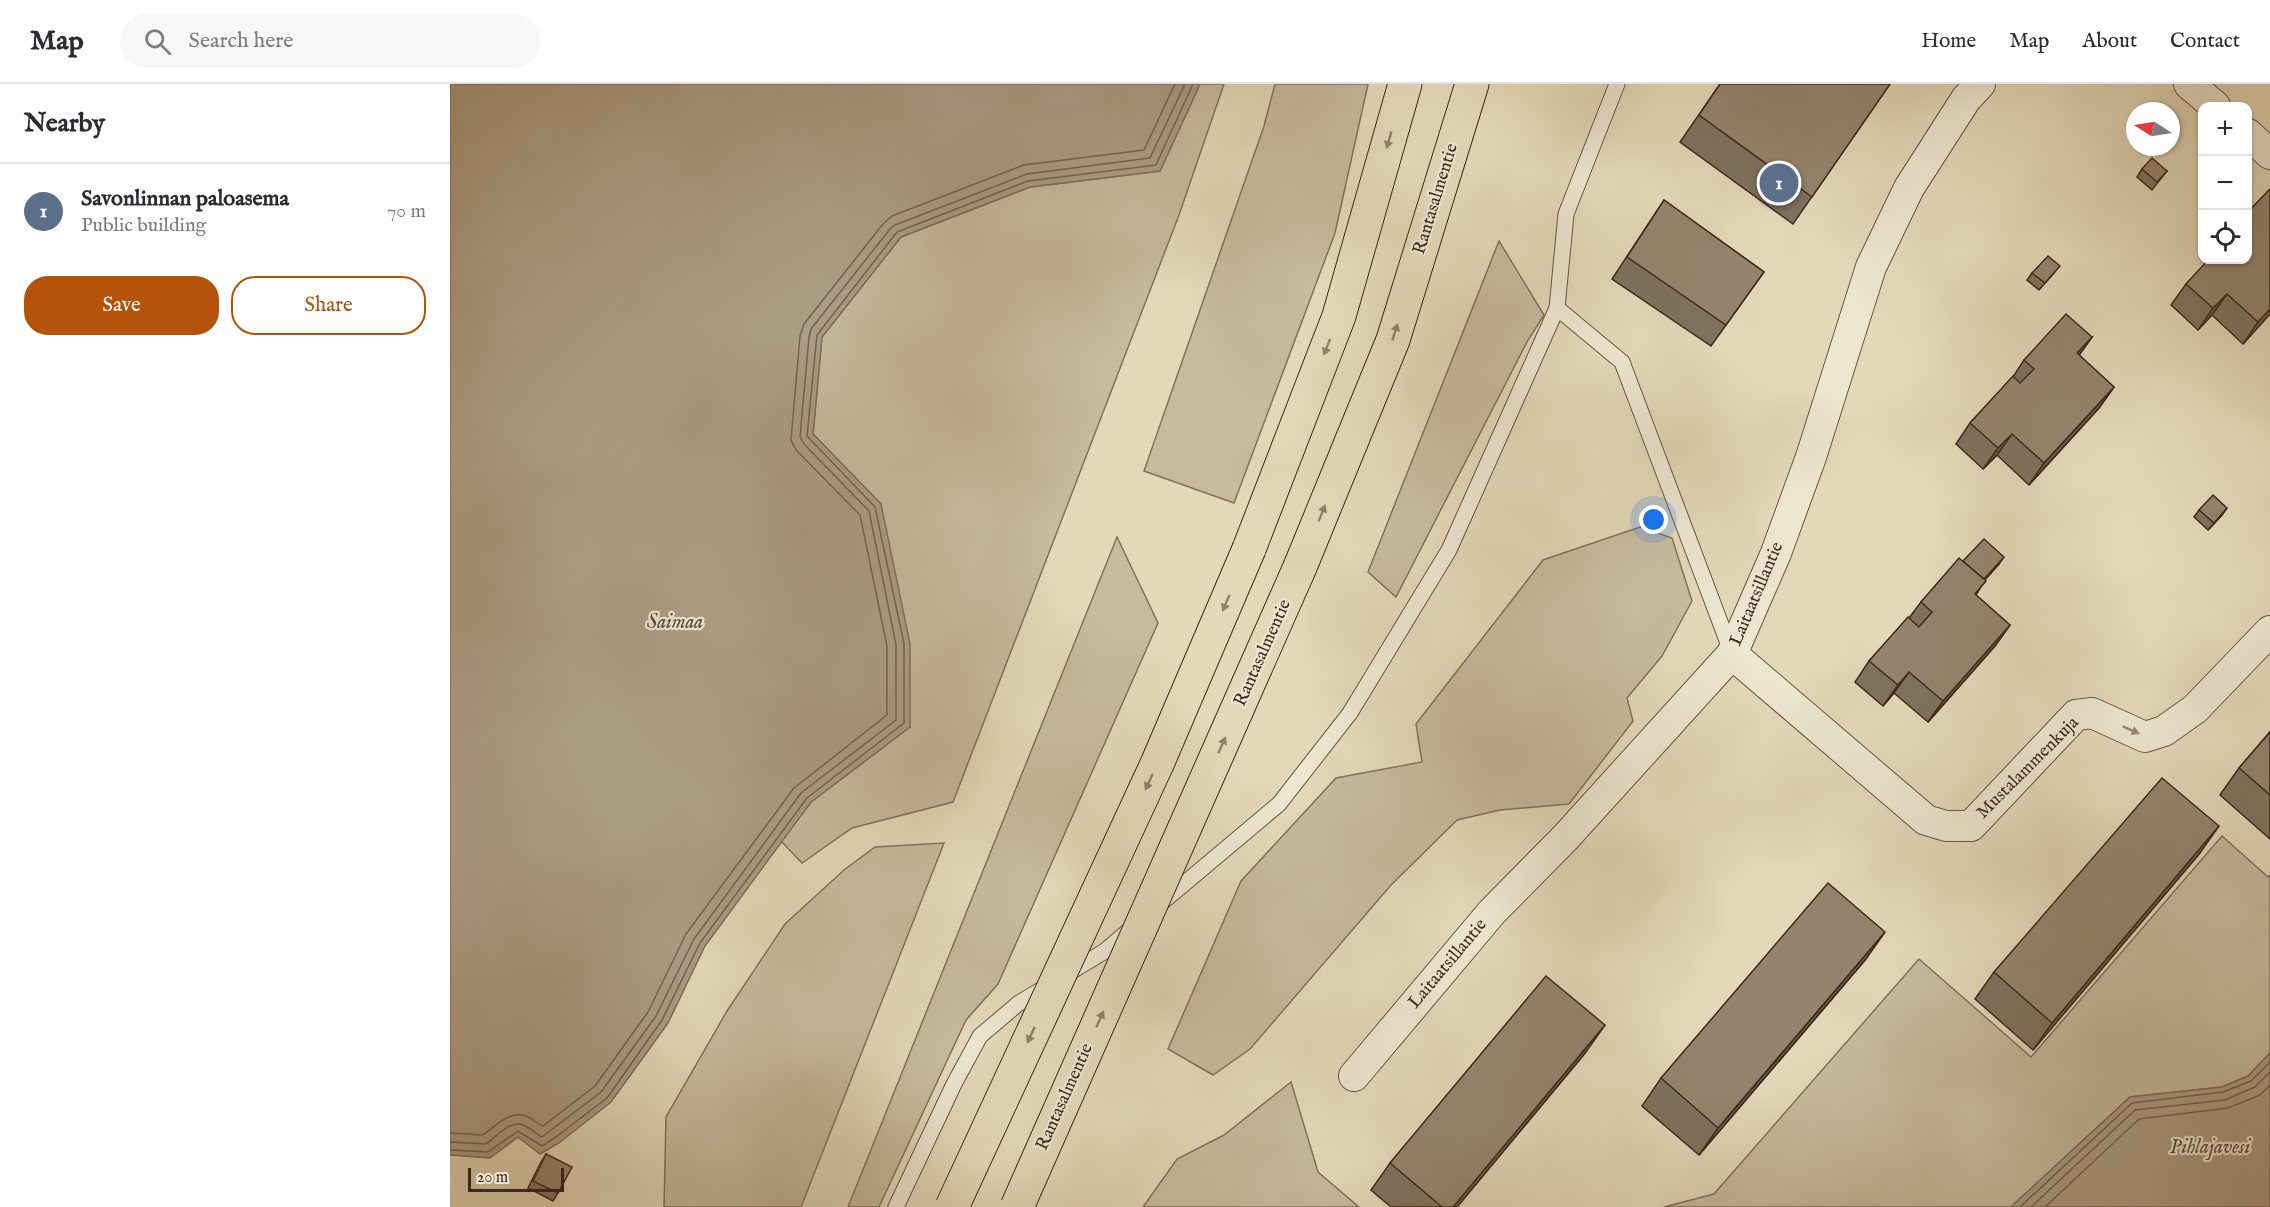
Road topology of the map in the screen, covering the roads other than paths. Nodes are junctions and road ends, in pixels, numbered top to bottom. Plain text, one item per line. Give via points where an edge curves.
1 (1405, 84) edge
2 (1472, 84) edge
3 (1617, 84) edge
4 (1980, 84) edge
5 (2189, 84) edge
6 (2210, 102) edge
7 (2252, 138) edge
8 (2270, 154) edge
9 (1557, 308) junction
10 (2270, 631) edge
11 (1732, 654) junction
12 (1354, 1076) dead end
13 (896, 1207) edge
14 (952, 1207) edge
15 (1017, 1207) edge

1 -> 14 highway, bridge via 1339,316 1249,549 1157,764
15 -> 2 highway, Rantasalmentie, bridge via 1300,567 1393,340
3 - 9 lane via 1566,214
4 - 11 street, Laitaatsillantie via 1966,99 1909,188 1871,267 1811,457 1776,553
5 - 6 street
7 - 8 street
9 - 11 lane via 1622,362
9 - 13 lane via 1449,550 1350,713 1279,804 1105,951 1019,1004 980,1036
11 -> 10 street, Mustalammenkuja via 1926,820 1946,826 1971,826 2076,715 2092,713 2145,737 2164,731 2194,709
11 - 12 street, Laitaatsillantie via 1565,838 1492,912

